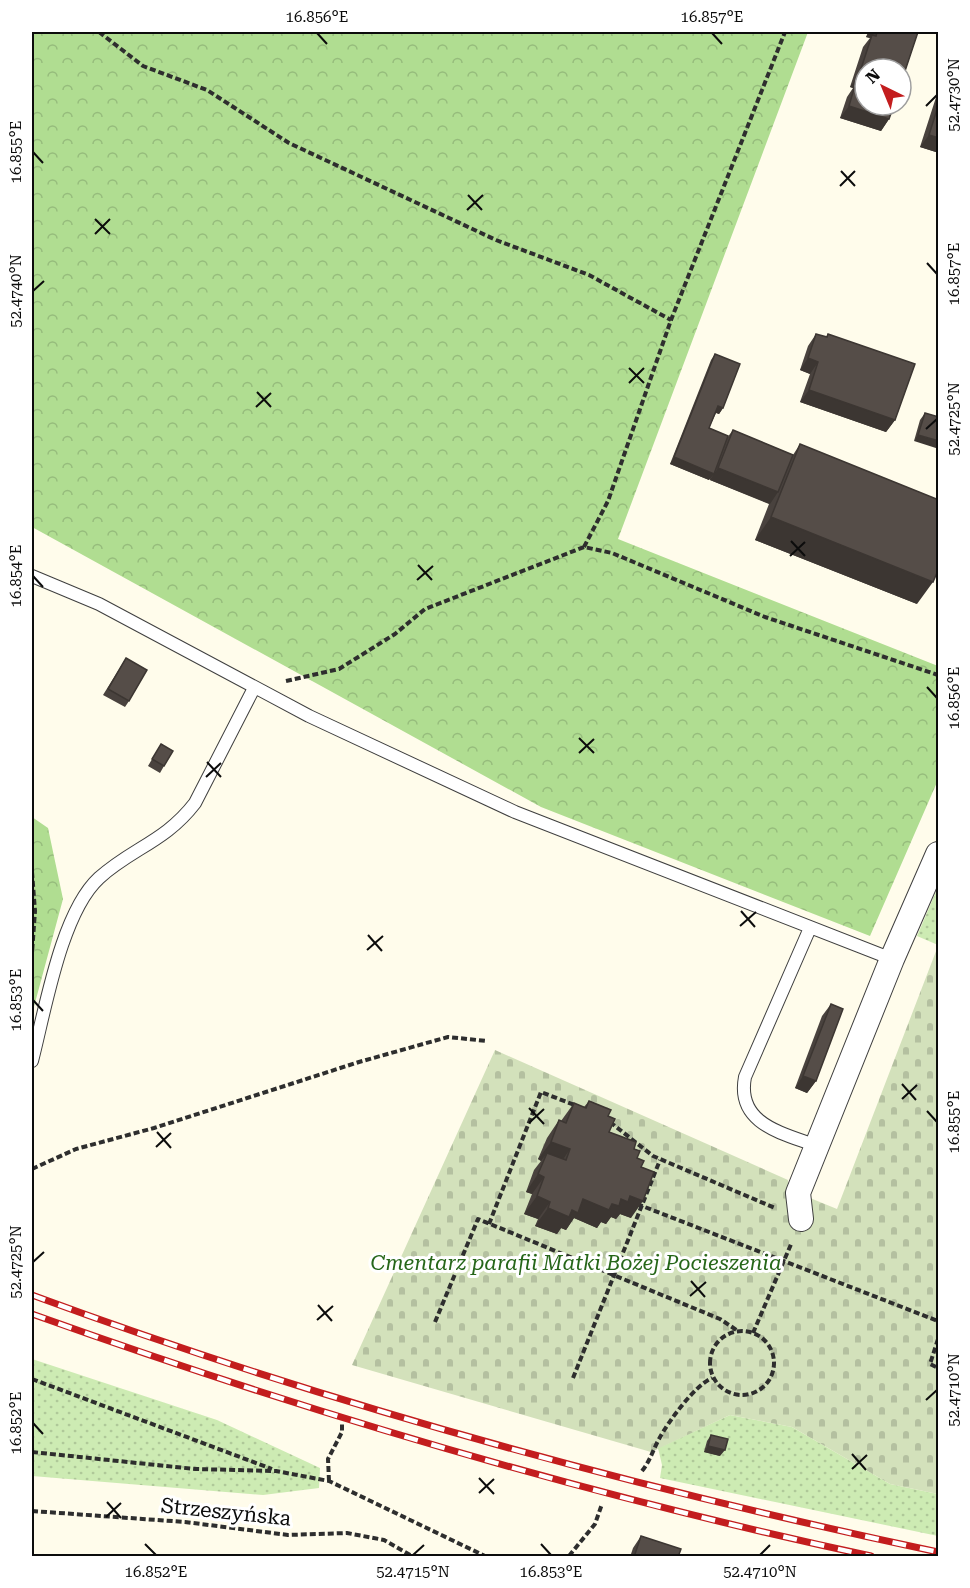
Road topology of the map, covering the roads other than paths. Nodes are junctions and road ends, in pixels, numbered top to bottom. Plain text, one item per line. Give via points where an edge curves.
1 (32, 576) edge
2 (254, 688) junction
3 (939, 854) edge
4 (810, 928) junction
5 (892, 959) junction
6 (32, 1061) edge
7 (817, 1146) junction
8 (801, 1219) road end

1 - 2 lane via 99,604
2 - 4 lane via 515,812
2 - 6 lane via 195,803 183,818 171,831 114,867 84,894 63,944
3 - 5 street
4 - 5 lane
4 - 7 lane via 742,1091 756,1118
5 - 7 street
7 - 8 street via 798,1193

